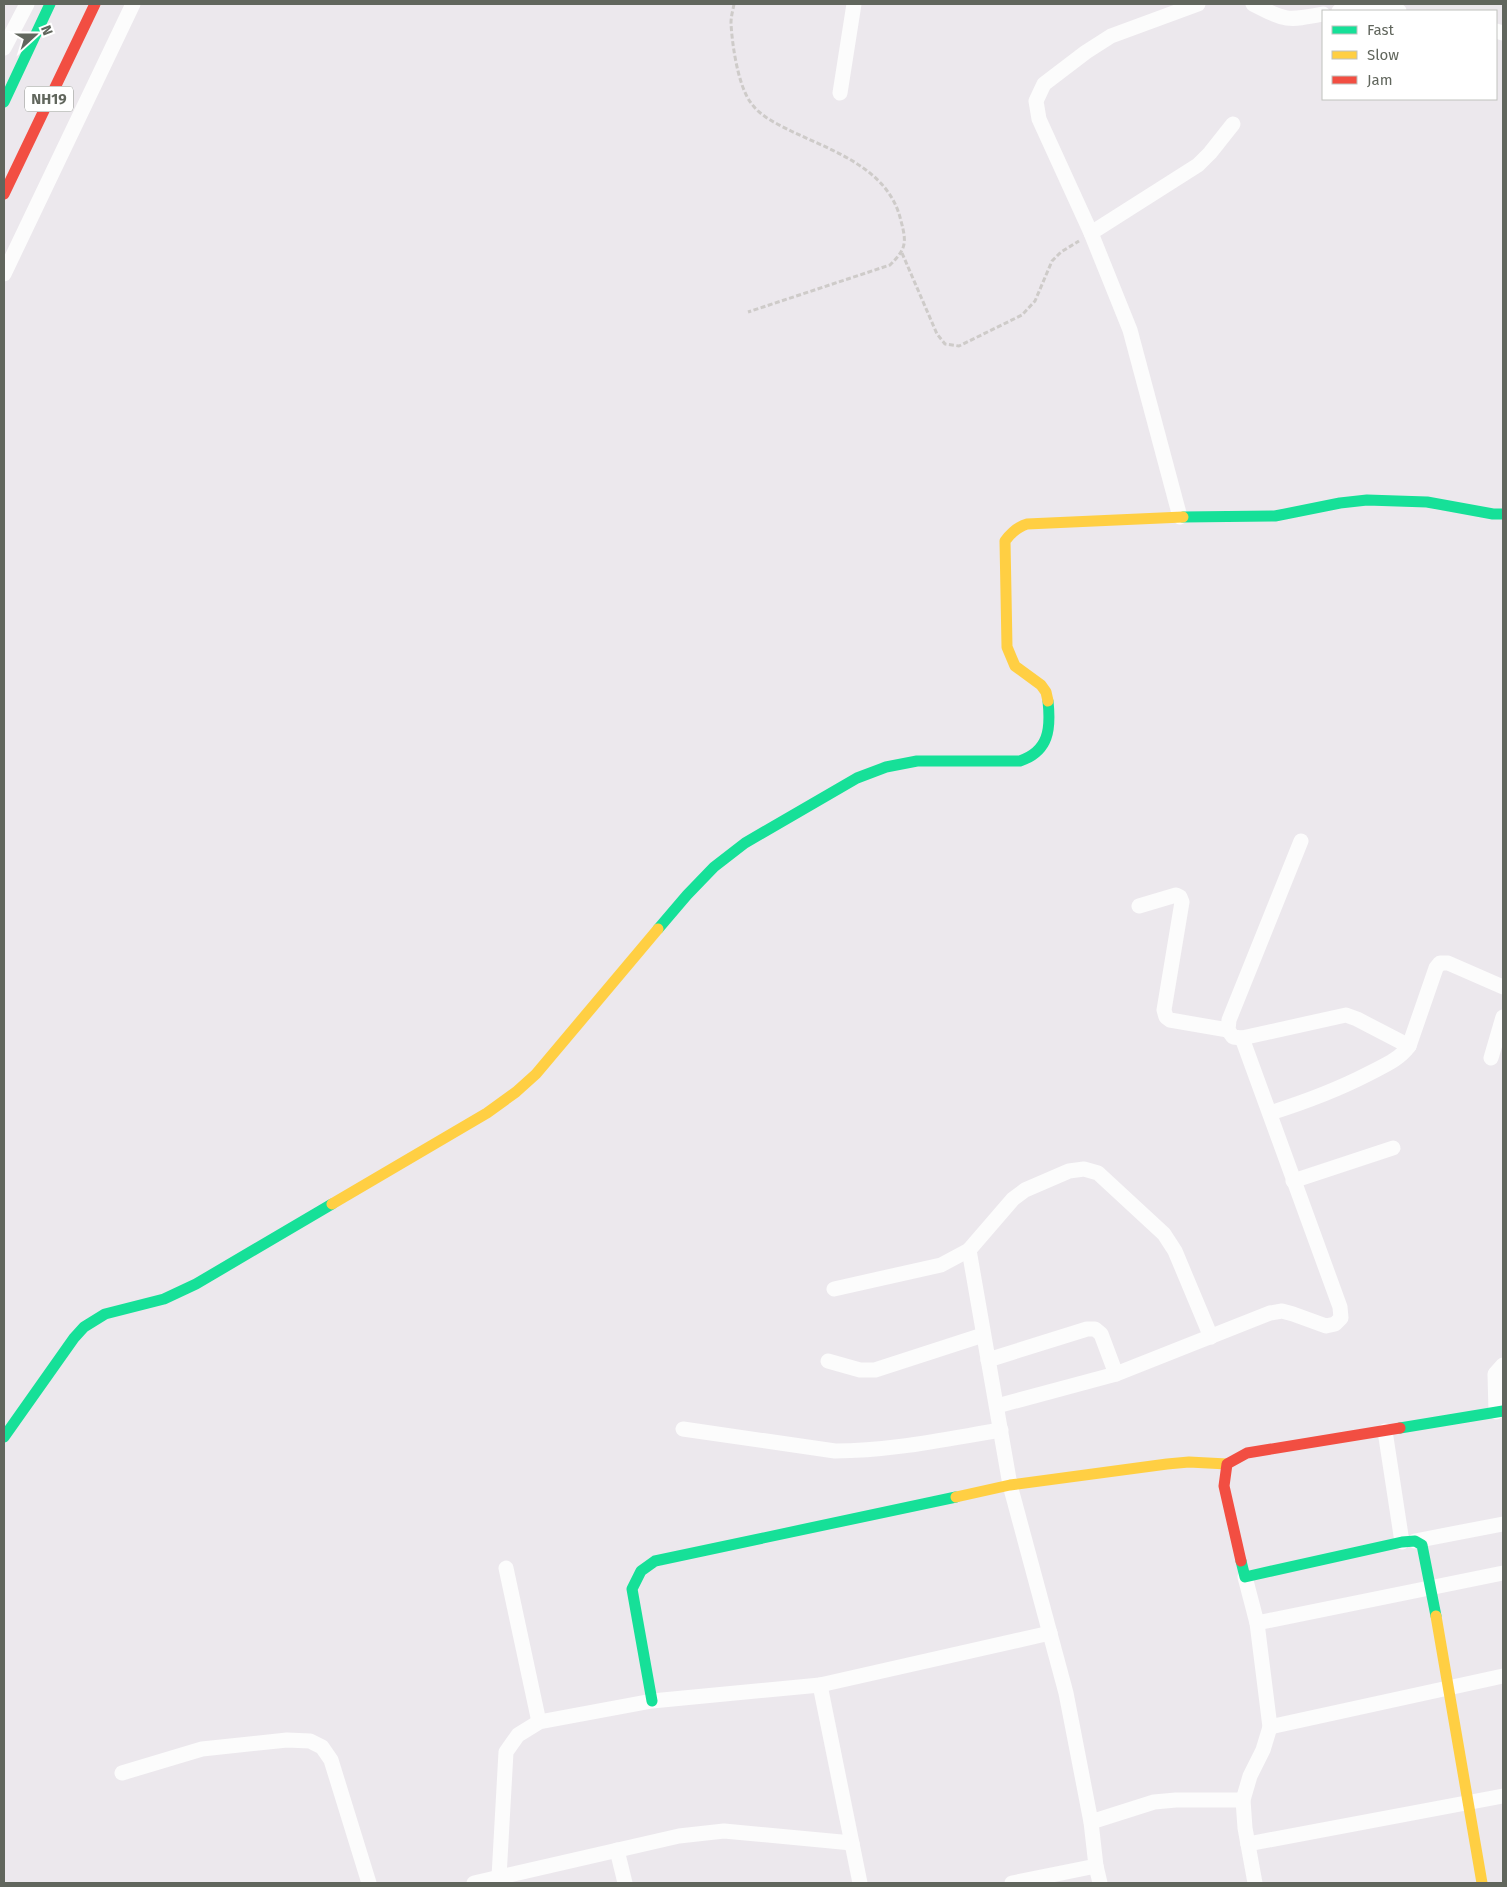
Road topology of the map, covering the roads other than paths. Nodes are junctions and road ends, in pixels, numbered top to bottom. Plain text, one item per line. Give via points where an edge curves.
1 (27, 4) edge
2 (50, 4) edge
3 (95, 4) edge
4 (133, 4) edge
5 (854, 4) edge
6 (1198, 4) edge
7 (1253, 4) edge
8 (1344, 10) edge
9 (1394, 10) edge
10 (1322, 14) edge
11 (4, 48) edge
12 (840, 93) dead end
13 (4, 102) edge
14 (1233, 124) dead end
15 (4, 194) edge
16 (1091, 233) junction
17 (4, 274) edge
18 (1503, 514) edge
19 (1180, 518) junction
20 (1301, 841) dead end
21 (1138, 906) dead end
22 (1503, 987) edge
23 (1503, 1017) edge
24 (1228, 1030) junction
25 (1242, 1038) junction
26 (1409, 1046) junction
27 (1491, 1058) dead end
28 (1270, 1113) junction
29 (1393, 1148) dead end
30 (1293, 1181) junction
31 (969, 1250) junction
32 (834, 1289) dead end
33 (984, 1335) junction
34 (1211, 1336) junction
35 (988, 1360) junction
36 (828, 1361) dead end
37 (1503, 1365) edge
38 (1116, 1374) junction
39 (997, 1406) junction
40 (1499, 1412) edge
41 (683, 1429) dead end
42 (1001, 1430) junction
43 (1385, 1431) junction
44 (4, 1437) edge
45 (1227, 1464) junction
46 (1010, 1485) junction
47 (1503, 1524) edge
48 (1409, 1541) junction
49 (506, 1568) dead end
50 (1503, 1573) edge
51 (1245, 1577) junction
52 (1431, 1587) junction
53 (1257, 1623) junction
54 (1050, 1633) junction
55 (1503, 1676) edge
56 (820, 1685) junction
57 (1447, 1688) junction
58 (652, 1701) junction
59 (539, 1722) junction
60 (1270, 1727) junction
61 (122, 1773) dead end
62 (1503, 1796) edge
63 (1243, 1800) junction
64 (1468, 1803) junction
65 (1092, 1822) junction
66 (852, 1843) junction
67 (1248, 1844) junction
68 (617, 1850) junction
69 (1096, 1866) junction
70 (499, 1877) junction
71 (368, 1883) edge
72 (474, 1883) edge
73 (625, 1883) edge
74 (860, 1883) edge
75 (1012, 1883) edge
76 (1100, 1883) edge
77 (1255, 1883) edge
78 (1482, 1883) edge

1 - 11 street
2 - 13 main road, NH19
3 - 15 main road, NH19
4 - 17 street
5 - 12 street
6 - 16 street via 1111,36 1044,84 1036,101 1038,119
7 - 10 street via 1281,18 1296,20
8 - 9 street
14 - 16 street via 1198,165
16 - 19 street via 1130,330
18 - 19 main road via 1426,502 1367,500 1275,516
19 - 44 main road via 1027,524 1014,530 1005,540 1010,660 1019,673 1036,682 1047,693 1050,706 1044,744 1034,755 1020,761 917,761 886,767 857,778 745,843 714,867 687,895 536,1074 516,1092 196,1284 165,1298 116,1309 95,1318 74,1338
20 - 24 street via 1229,1020
21 - 24 street via 1176,895 1182,902 1164,1010 1166,1017
22 - 26 street via 1448,963 1440,963
23 - 27 street
24 - 25 street via 1233,1037
25 - 26 street via 1346,1015
25 - 28 street
26 - 28 street via 1393,1062 1338,1090
28 - 30 street
29 - 30 street
30 - 34 street via 1340,1308 1340,1318 1335,1324 1326,1326 1282,1311
31 - 32 street via 942,1265
31 - 33 street
31 - 34 street via 1013,1199 1025,1190 1069,1171 1091,1171 1164,1234
33 - 35 street
33 - 36 street via 875,1370 860,1370
34 - 38 street
35 - 38 street via 1095,1329 1101,1334
35 - 39 street
37 - 40 street via 1495,1374
38 - 39 street
39 - 42 street
40 - 43 main road
41 - 42 street via 835,1451 878,1449
42 - 46 street
43 - 45 main road via 1247,1453
43 - 48 street
45 - 46 main road via 1167,1464
45 - 51 main road via 1224,1486
46 - 54 street
46 - 58 main road via 655,1562 641,1571 632,1589
47 - 48 street
48 - 51 main road
48 - 52 main road via 1422,1545
49 - 59 street
50 - 52 street
51 - 53 street
52 - 53 street
52 - 57 main road
53 - 60 street
54 - 56 street
54 - 65 street via 1066,1693
55 - 57 street
56 - 58 street
56 - 66 street
57 - 60 street
57 - 64 main road
58 - 59 street
59 - 70 street via 518,1734 506,1752
60 - 63 street
61 - 71 street via 202,1749 288,1740 310,1741 322,1747 331,1760
62 - 64 street
63 - 65 street via 1154,1802
63 - 67 street
64 - 67 street
64 - 78 main road
65 - 69 street
66 - 68 street via 724,1831 680,1836
66 - 74 street
67 - 77 street
68 - 70 street
68 - 73 street
69 - 75 street
69 - 76 street
70 - 72 street

